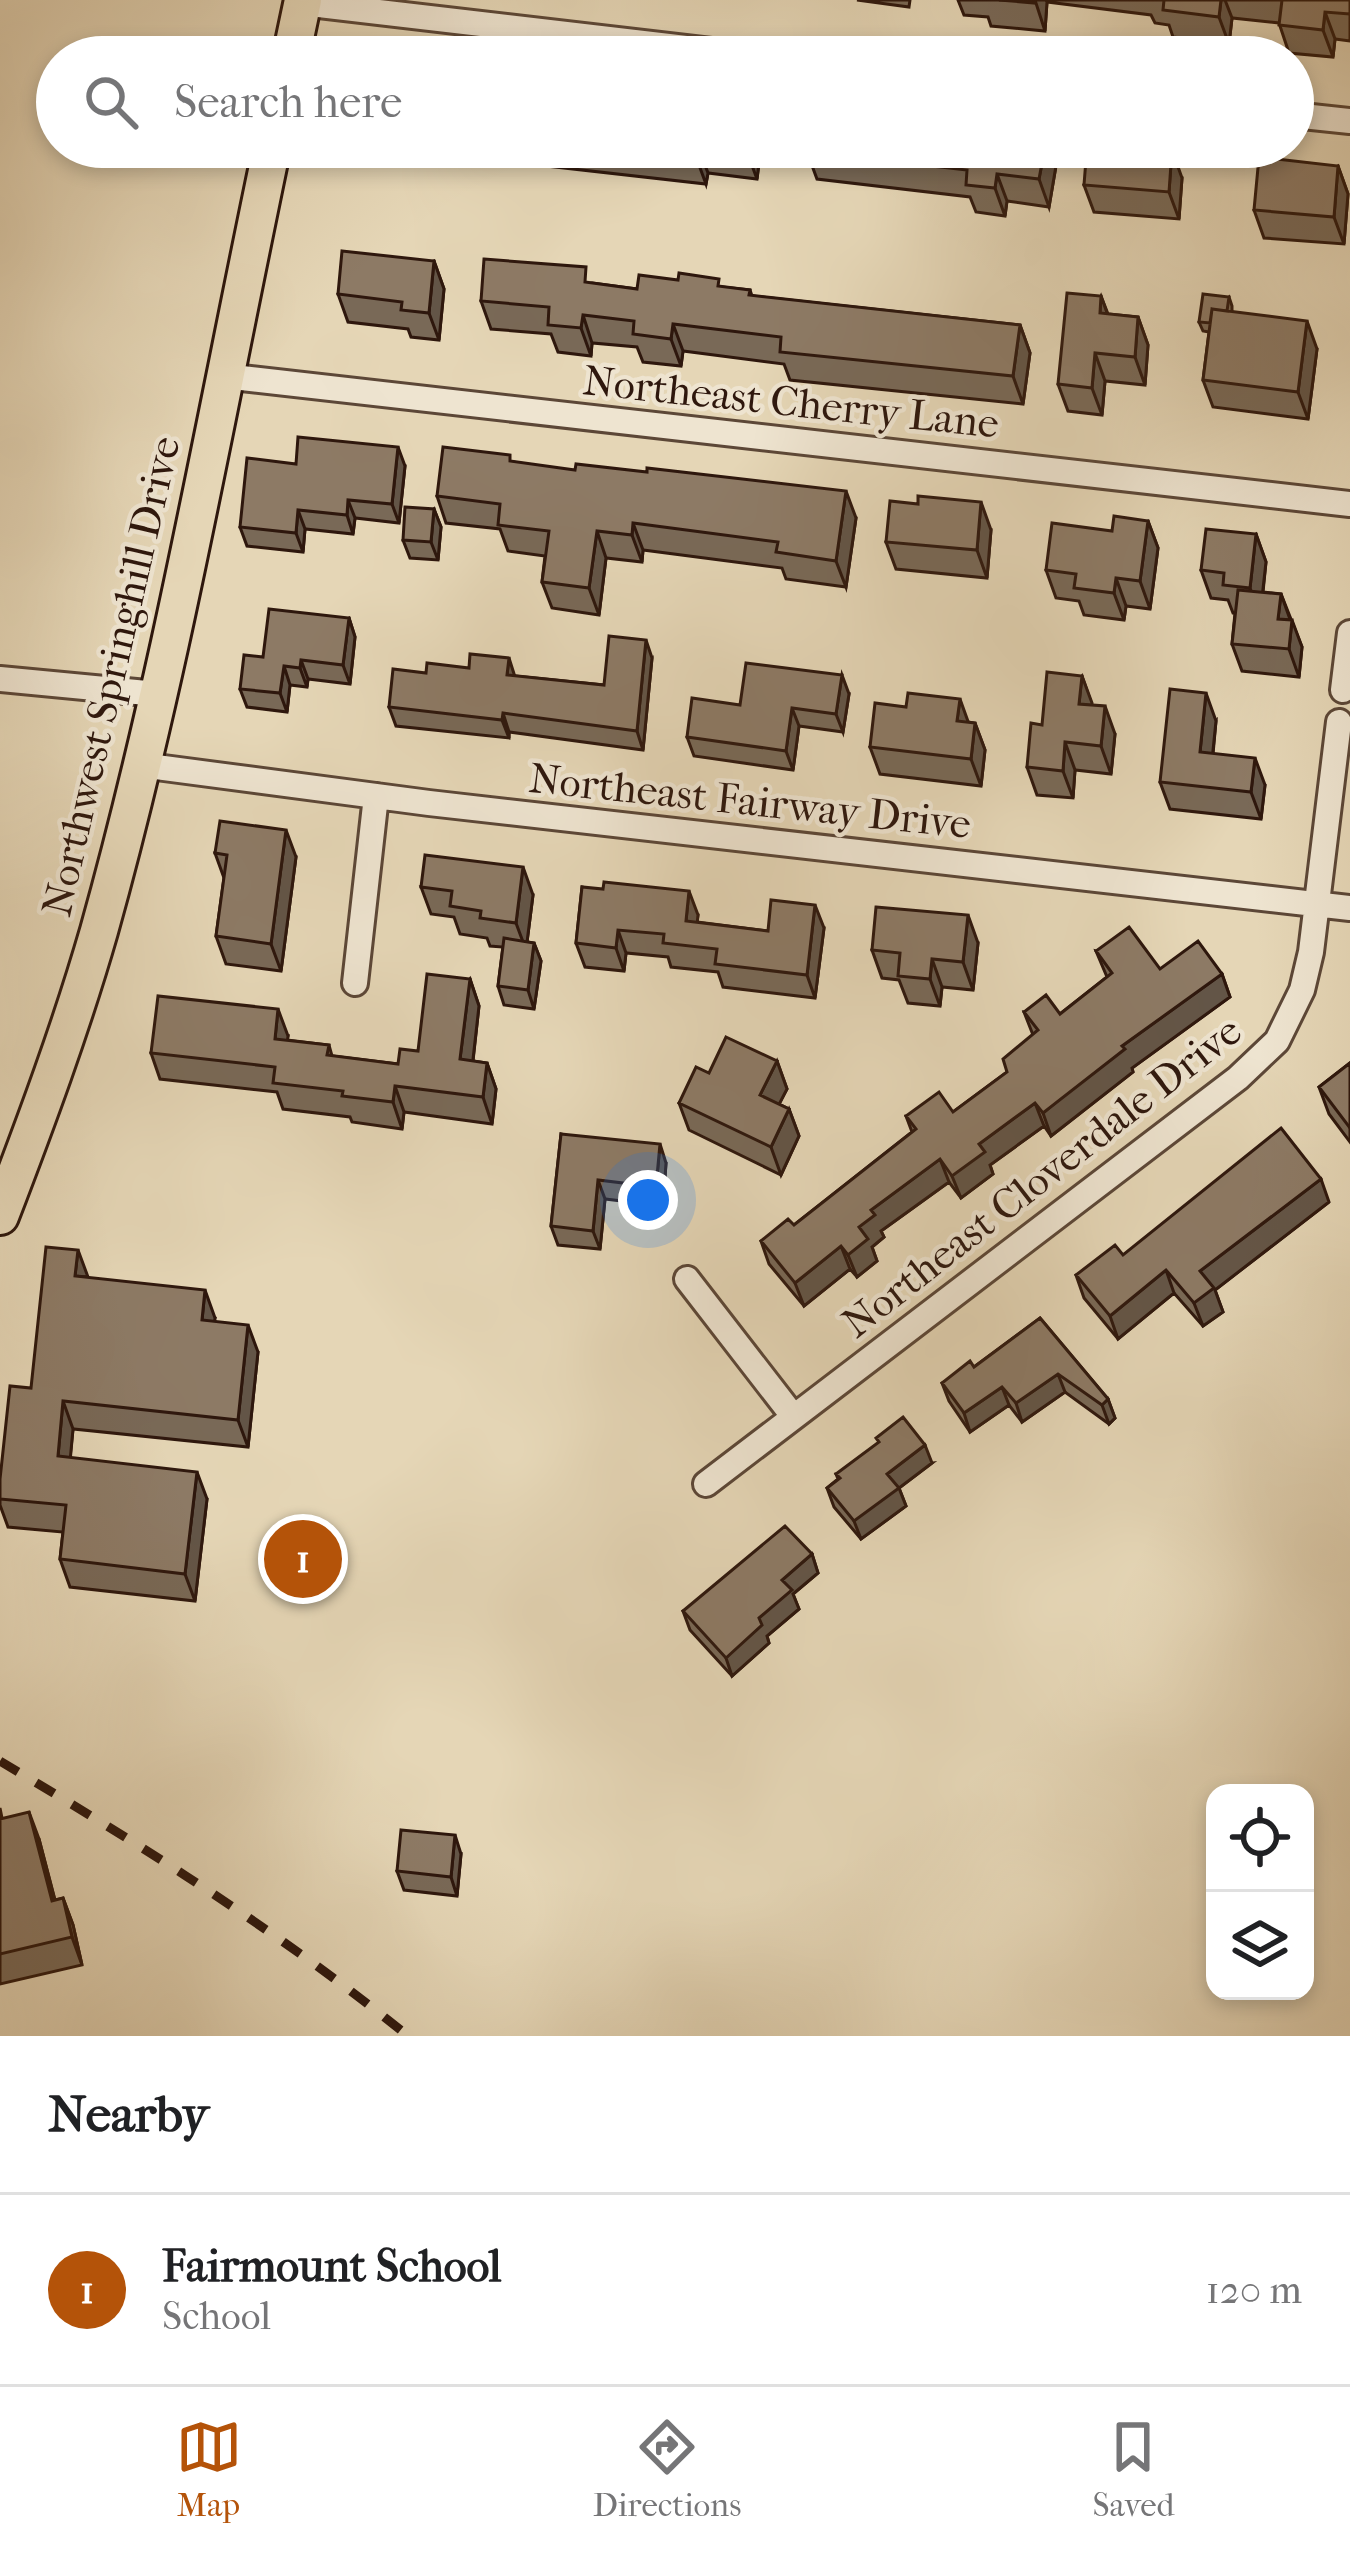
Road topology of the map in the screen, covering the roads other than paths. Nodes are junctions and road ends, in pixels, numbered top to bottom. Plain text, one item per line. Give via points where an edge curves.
1 (302, 1) edge
2 (295, 36) edge
3 (591, 36) edge
4 (1314, 118) edge
5 (1350, 122) edge
6 (268, 168) edge
7 (224, 376) junction
8 (1350, 504) edge
9 (1350, 633) edge
10 (0, 679) edge
11 (1342, 690) dead end
12 (157, 694) junction
13 (1339, 722) dead end
14 (142, 765) junction
15 (376, 796) junction
16 (1317, 904) junction
17 (1350, 908) edge
18 (356, 982) dead end
19 (3, 1200) edge
20 (687, 1279) dead end
21 (793, 1416) junction
22 (706, 1484) dead end

1 - 2 main road
1 - 3 street
4 - 5 street
6 - 7 main road, Northwest Springhill Drive
7 - 8 street, Northeast Cherry Lane
7 - 12 main road, Northwest Springhill Drive
9 - 11 street
10 - 12 street
12 - 14 main road, Northwest Springhill Drive
13 - 16 street, Northeast Cloverdale Drive
14 - 15 street, Northeast Fairway Drive
14 - 19 main road, Northwest Springhill Drive via 98,935
15 - 16 street, Northeast Fairway Drive
15 - 18 street
16 - 17 street, Northeast Fairway Drive
16 - 21 street, Northeast Cloverdale Drive via 1297,1004 1261,1058
20 - 21 street
21 - 22 street, Northeast Cloverdale Drive

